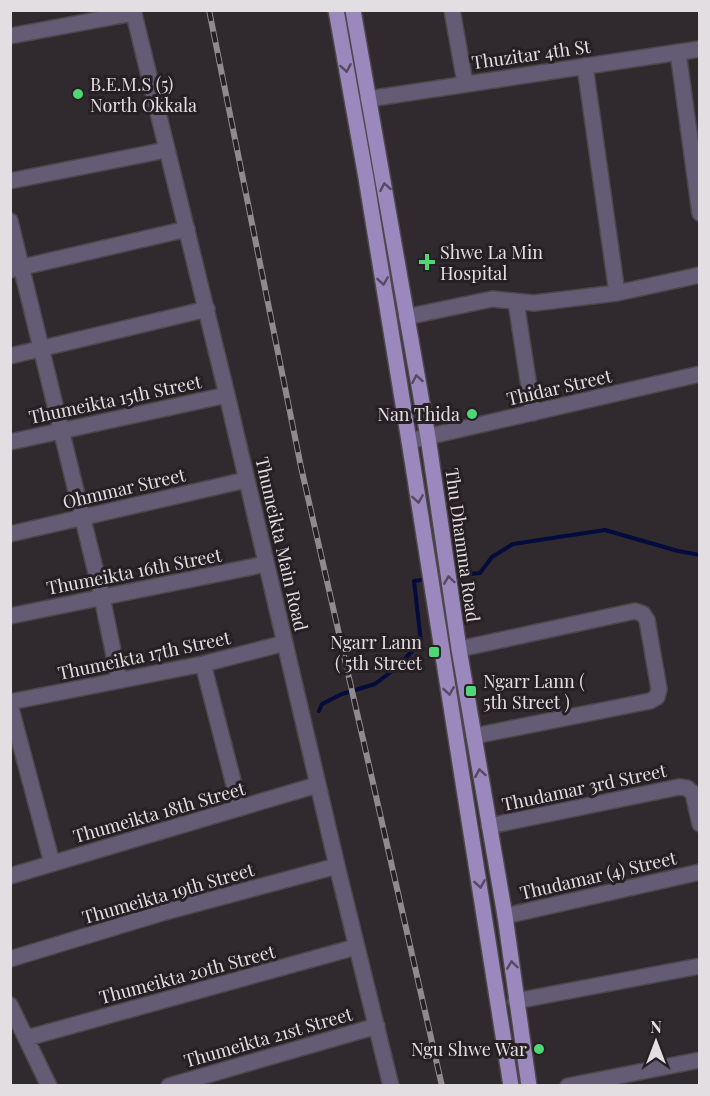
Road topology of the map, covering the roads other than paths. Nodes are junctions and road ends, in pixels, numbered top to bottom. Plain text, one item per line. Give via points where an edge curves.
1 (336, 10) edge
2 (353, 10) edge
3 (452, 10) edge
4 (134, 12) edge
5 (10, 36) edge
6 (699, 49) edge
7 (678, 52) junction
8 (585, 66) junction
9 (465, 83) junction
10 (368, 99) junction
11 (166, 150) junction
12 (10, 181) edge
13 (699, 213) edge
14 (10, 221) edge
15 (187, 229) junction
16 (395, 248) junction
17 (378, 250) junction
18 (16, 269) edge
19 (699, 275) edge
20 (617, 293) junction
21 (516, 302) junction
22 (207, 309) junction
23 (406, 317) junction
24 (42, 349) junction
25 (10, 356) edge
26 (699, 374) edge
27 (227, 395) junction
28 (533, 413) junction
29 (62, 431) junction
30 (428, 437) junction
31 (409, 441) junction
32 (10, 442) edge
33 (246, 480) junction
34 (82, 517) junction
35 (10, 534) edge
36 (266, 564) junction
37 (102, 597) junction
38 (10, 616) edge
39 (285, 643) junction
40 (459, 649) junction
41 (202, 664) junction
42 (119, 680) junction
43 (10, 704) edge
44 (474, 736) junction
45 (317, 785) junction
46 (240, 808) junction
47 (699, 824) edge
48 (489, 826) junction
49 (52, 863) junction
50 (337, 866) junction
51 (699, 872) edge
52 (10, 876) edge
53 (505, 916) junction
54 (357, 947) junction
55 (10, 959) edge
56 (699, 966) edge
57 (516, 1001) junction
58 (10, 1005) edge
59 (377, 1026) junction
60 (27, 1038) junction
61 (699, 1060) edge
62 (48, 1086) edge
63 (169, 1086) edge
64 (392, 1086) edge
65 (511, 1086) edge
66 (530, 1086) edge
67 (568, 1086) edge

1 -> 17 main road, Thu Dhamma Road
2 - 10 main road, Thu Dhamma Road
3 - 9 street
4 - 5 street
4 - 11 street, Thumeikta Main Road
6 - 7 street, Thuzitar 4th St
7 - 8 street, Thuzitar 4th St
7 - 13 street
8 - 9 street, Thuzitar 4th St
8 - 20 street
9 - 10 street, Thuzitar 4th St
16 -> 10 main road, Thu Dhamma Road
11 - 12 street
11 - 15 street, Thumeikta Main Road
14 - 18 street
15 - 18 street
15 - 22 street, Thumeikta Main Road
16 - 17 street
16 - 23 main road, Thu Dhamma Road
17 -> 31 main road, Thu Dhamma Road
18 - 24 street
19 - 20 street
20 - 21 street via 546,303
21 - 23 street via 492,300
21 - 28 street
22 - 24 street
22 - 27 street, Thumeikta Main Road
30 -> 23 main road, Thu Dhamma Road
24 - 25 street
24 - 29 street
26 - 28 street, Thidar Street
27 - 29 street, Thumeikta 15th Street
27 - 33 street, Thumeikta Main Road
28 - 30 street, Thidar Street
29 - 32 street, Thumeikta 15th Street
29 - 34 street
30 - 31 street, Thidar Street
40 -> 30 main road, Thu Dhamma Road
31 -> 65 main road, Thu Dhamma Road
33 - 34 street, Ohmmar Street
33 - 36 street, Thumeikta Main Road
34 - 35 street, Ohmmar Street
34 - 37 street
36 - 37 street, Thumeikta 16th Street
36 - 39 street, Thumeikta Main Road
37 - 38 street, Thumeikta 16th Street
37 - 42 street
39 - 41 street, Thumeikta 17th Street
39 - 45 street, Thumeikta Main Road
40 - 44 main road, Thu Dhamma Road
40 - 44 street via 634,611 647,620 659,689 657,697 650,701
41 - 42 street, Thumeikta 17th Street
41 - 46 street
42 - 43 street, Thumeikta 17th Street
43 - 49 street
48 -> 44 main road, Thu Dhamma Road
45 - 46 street, Thumeikta 18th Street
45 - 50 street, Thumeikta Main Road
46 - 49 street, Thumeikta 18th Street
47 - 48 street, Thudamar 3rd Street via 693,793 679,787
48 - 53 main road, Thu Dhamma Road
49 - 52 street, Thumeikta 18th Street
50 - 54 street, Thumeikta Main Road
50 - 55 street, Thumeikta 19th Street
51 - 53 street, Thudamar (4) Street
57 -> 53 main road, Thu Dhamma Road
54 - 59 street, Thumeikta Main Road
54 - 60 street, Thumeikta 20th Street
56 - 57 street
57 - 66 main road, Thu Dhamma Road
58 - 60 street
59 - 63 street, Thumeikta 21st Street
59 - 64 street, Thumeikta Main Road
60 - 62 street
61 - 67 street

